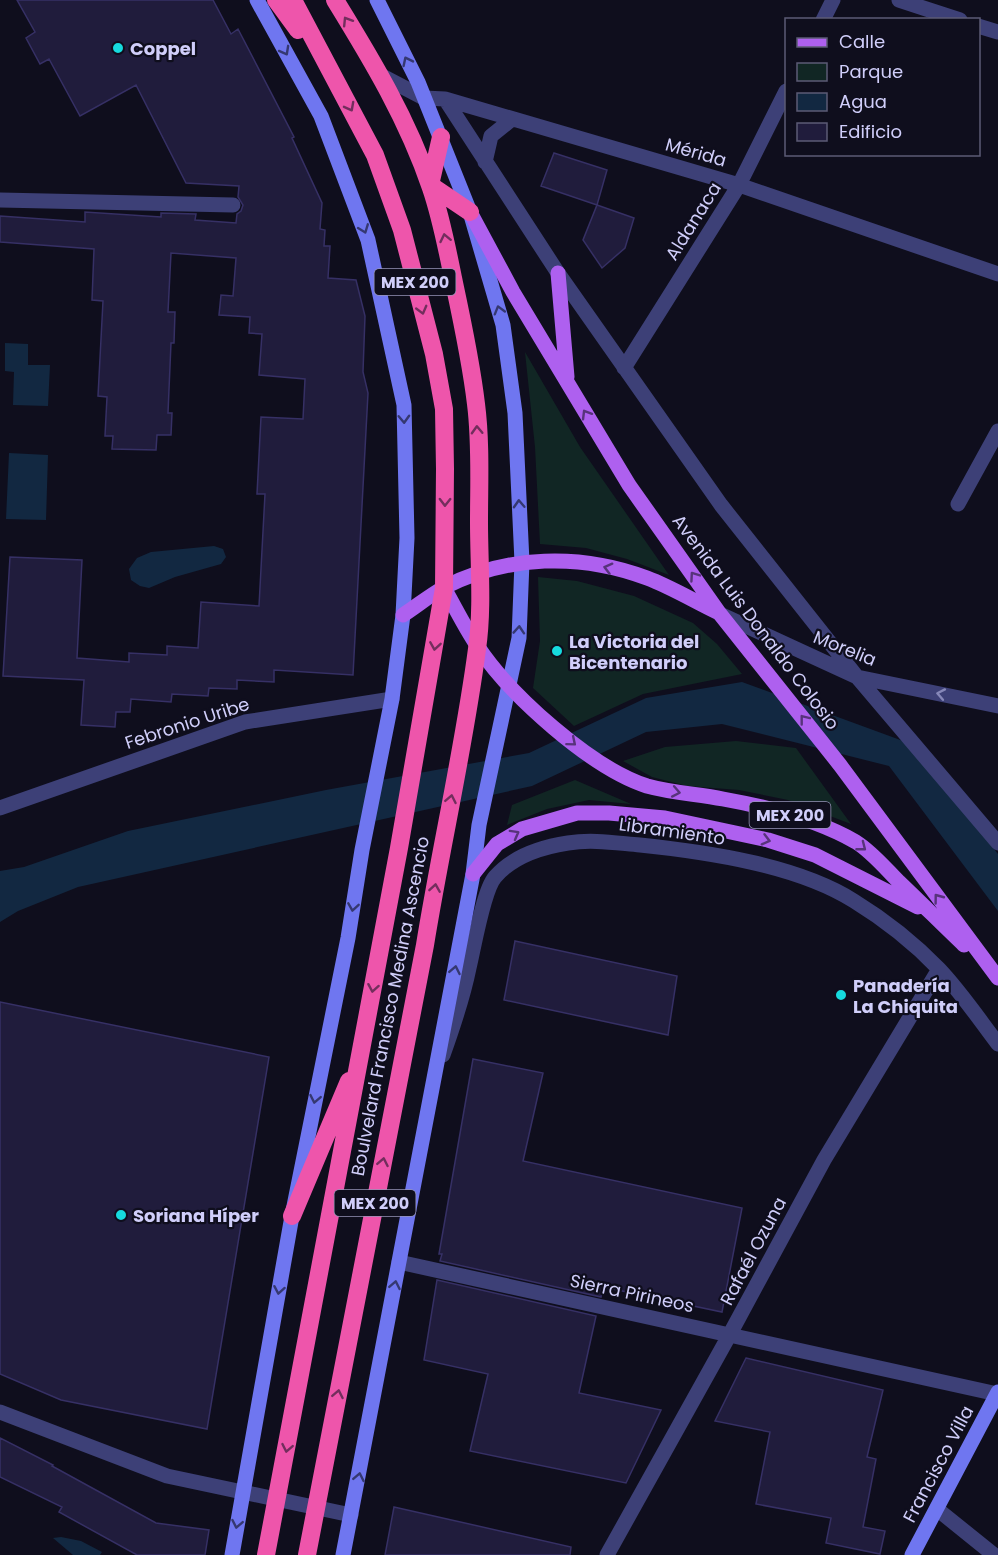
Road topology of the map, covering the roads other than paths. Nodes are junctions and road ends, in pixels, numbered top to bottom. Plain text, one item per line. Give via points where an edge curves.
1 (256, 0) edge
2 (276, 0) edge
3 (292, 0) edge
4 (335, 0) edge
5 (377, 0) edge
6 (833, 0) edge
7 (899, 0) edge
8 (824, 18) edge
9 (954, 18) edge
10 (980, 27) edge
11 (998, 32) edge
12 (382, 76) junction
13 (338, 84) junction
14 (785, 93) edge
15 (424, 98) junction
16 (444, 99) junction
17 (512, 119) junction
18 (441, 137) junction
19 (485, 162) junction
20 (430, 185) junction
21 (739, 185) junction
22 (0, 200) edge
23 (233, 205) dead end
24 (470, 212) junction
25 (997, 272) edge
26 (558, 273) junction
27 (624, 368) junction
28 (568, 383) junction
29 (998, 431) edge
30 (958, 504) dead end
31 (522, 562) junction
32 (480, 572) junction
33 (444, 588) junction
34 (720, 614) junction
35 (403, 615) junction
36 (478, 647) junction
37 (857, 677) junction
38 (509, 687) junction
39 (392, 699) junction
40 (998, 706) edge
41 (0, 808) edge
42 (998, 843) edge
43 (474, 874) junction
44 (931, 913) junction
45 (939, 969) junction
46 (998, 978) edge
47 (998, 1044) edge
48 (362, 1049) junction
49 (433, 1080) junction
50 (292, 1216) junction
51 (399, 1262) junction
52 (730, 1334) junction
53 (997, 1393) edge
54 (0, 1412) edge
55 (243, 1491) junction
56 (278, 1499) junction
57 (316, 1507) junction
58 (937, 1509) junction
59 (351, 1515) junction
60 (232, 1555) edge
61 (266, 1555) edge
62 (307, 1555) edge
63 (343, 1555) edge
64 (607, 1555) edge
65 (912, 1555) edge
66 (994, 1555) edge

1 -> 35 street via 321,116 368,240 404,405
2 - 13 highway
3 - 13 highway, MEX 200
12 -> 4 highway, MEX 200
15 -> 5 street
6 - 8 street
7 - 9 street
10 - 11 street
12 - 15 street, Mérida
12 - 20 highway, MEX 200
13 -> 33 highway, MEX 200 via 379,165 402,230 434,354 444,409
14 - 21 street, Aldanaca
15 - 16 street, Mérida
15 - 18 street
16 - 17 street, Mérida
16 - 19 street
17 - 19 street via 491,136
17 - 21 street, Mérida
18 - 20 highway
18 - 24 street
19 - 26 street
20 - 24 highway
32 -> 20 highway, MEX 200 via 476,406 441,217
21 - 25 street, Mérida
21 - 27 street, Aldanaca
22 - 23 street
24 - 28 main road, Avenida Luis Donaldo Colosio / MEX 200
31 -> 24 street via 515,413 503,324
26 - 27 street
26 - 28 main road
27 - 37 street via 721,505
34 -> 28 main road, Avenida Luis Donaldo Colosio / MEX 200 via 629,485
29 - 30 street
31 - 32 main road
34 -> 31 main road via 646,578 599,565 559,560
38 -> 31 street via 519,638
32 - 33 main road
32 - 36 highway, MEX 200
33 - 35 main road
33 - 36 main road, MEX 200
33 -> 48 highway, Boulvelard Francisco Medina Ascencio / MEX 200
34 - 37 street, Morelia
46 -> 34 main road, Avenida Luis Donaldo Colosio / MEX 200 via 840,765
35 - 39 street
36 - 38 main road, MEX 200
57 -> 36 highway, Boulvelard Francisco Medina Ascencio / MEX 200 via 425,945
40 -> 37 street, Morelia
37 - 42 street
38 - 43 street via 478,825
38 -> 44 main road, Avenida Luis Donaldo Colosio / MEX 200 via 579,748 621,775 646,786 795,816 858,843
39 - 41 street, Febronio Uribe via 245,722
39 -> 50 street
43 -> 44 main road via 497,843 522,829 577,813 620,814 665,818 768,840 814,855
49 -> 43 street
44 - 46 main road, Avenida Luis Donaldo Colosio / MEX 200
45 - 47 street, Libramiento
45 - 49 street, Libramiento via 894,928 852,899 779,870 705,854 598,841 547,847 509,864 493,879 454,1025
45 - 52 street, Rafaél Ozuna via 824,1160
48 - 50 highway
48 -> 56 highway, Boulvelard Francisco Medina Ascencio / MEX 200
49 - 51 street
50 -> 55 street
51 - 52 street, Sierra Pirineos
59 -> 51 street
52 - 53 street, Sierra Pirineos
52 - 64 street, Rafaél Ozuna
53 - 58 street, Francisco Villa
54 - 55 street via 167,1476
55 - 56 street
55 -> 60 street
56 - 57 street
56 - 61 highway, MEX 200
57 - 59 street
57 - 62 highway, Boulvelard Francisco Medina Ascencio / MEX 200
58 - 65 street, Francisco Villa
58 - 66 street
59 - 63 street

